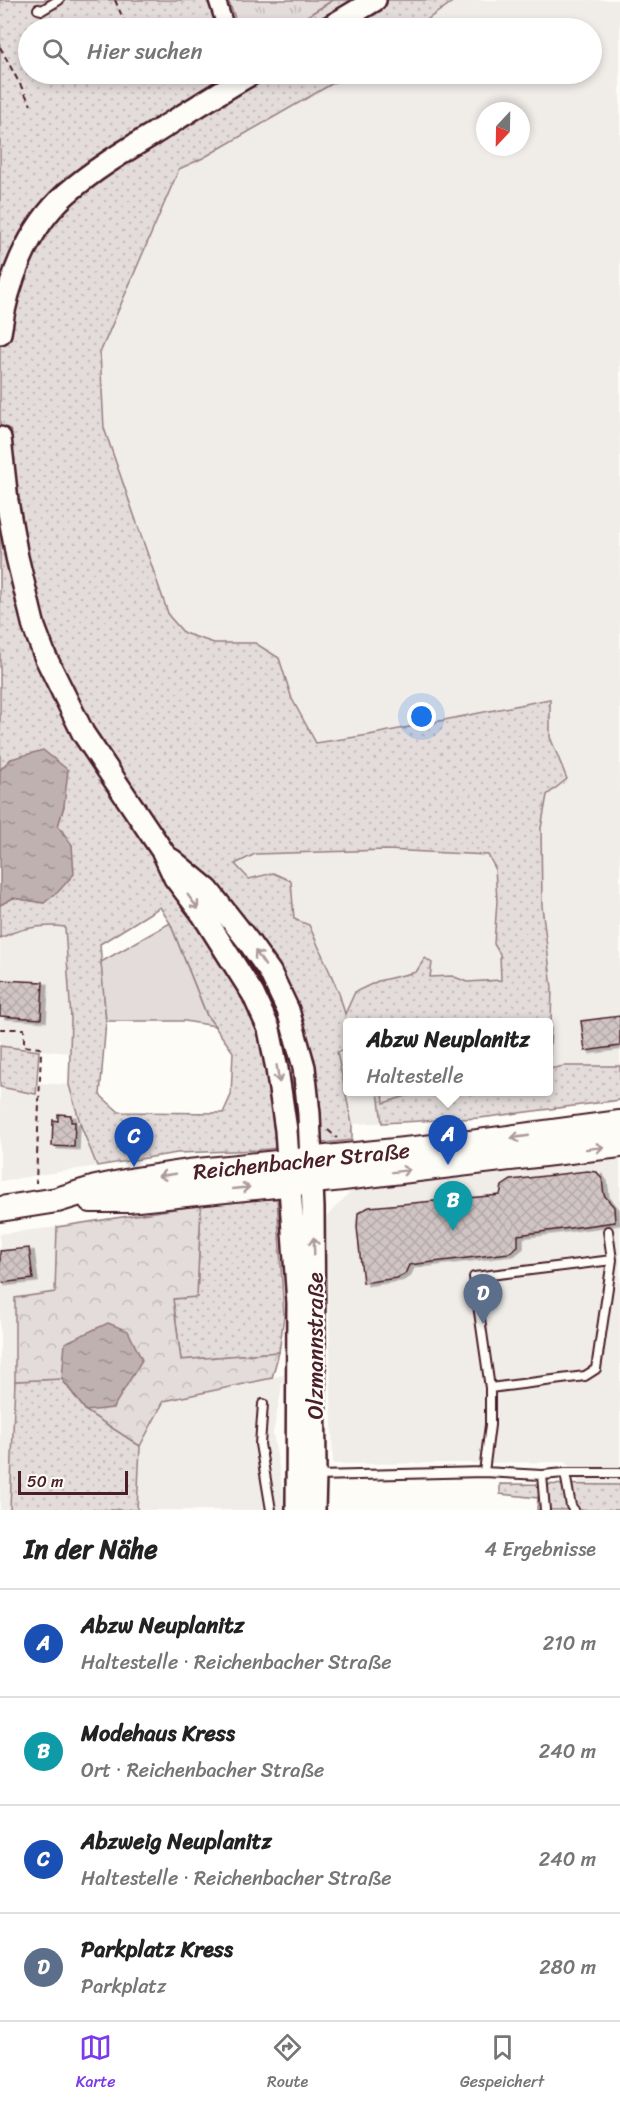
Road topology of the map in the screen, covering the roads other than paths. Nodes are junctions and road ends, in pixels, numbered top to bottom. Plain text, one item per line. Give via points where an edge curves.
1 (59, 0) edge
2 (216, 0) edge
3 (375, 0) edge
4 (38, 9) dead end
5 (222, 18) edge
6 (345, 18) edge
7 (231, 84) edge
8 (0, 333) edge
9 (0, 438) edge
10 (620, 1123) edge
11 (620, 1145) edge
12 (300, 1171) junction
13 (0, 1209) edge
14 (608, 1231) dead end
15 (612, 1260) junction
16 (489, 1388) junction
17 (264, 1404) dead end
18 (484, 1472) junction
19 (565, 1473) junction
20 (620, 1473) edge
21 (542, 1474) junction
22 (307, 1477) junction
23 (271, 1510) edge
24 (297, 1510) edge
25 (314, 1510) edge
26 (545, 1510) edge
27 (574, 1510) edge

1 - 4 lane
2 - 5 street
3 - 6 main road
7 - 8 main road via 123,152 64,196 44,219 16,269
9 - 12 main road, Olzmannstraße via 17,557 34,627 83,733 163,852 208,890 248,941 275,981 288,1010 304,1067
10 -> 12 main road, Reichenbacher Straße
12 -> 11 main road, Reichenbacher Straße
12 - 13 main road, Reichenbacher Straße via 135,1180
12 - 22 main road, Olzmannstraße via 297,1303
14 - 15 lane
15 - 16 lane via 596,1369 585,1376
15 - 16 lane via 474,1276
16 - 18 lane via 490,1425
17 - 23 lane via 260,1444
18 - 21 lane
18 - 22 lane
19 - 20 lane
19 - 21 lane
19 - 27 lane
21 - 26 lane
22 - 24 main road, Olzmannstraße
22 - 25 main road, Olzmannstraße

